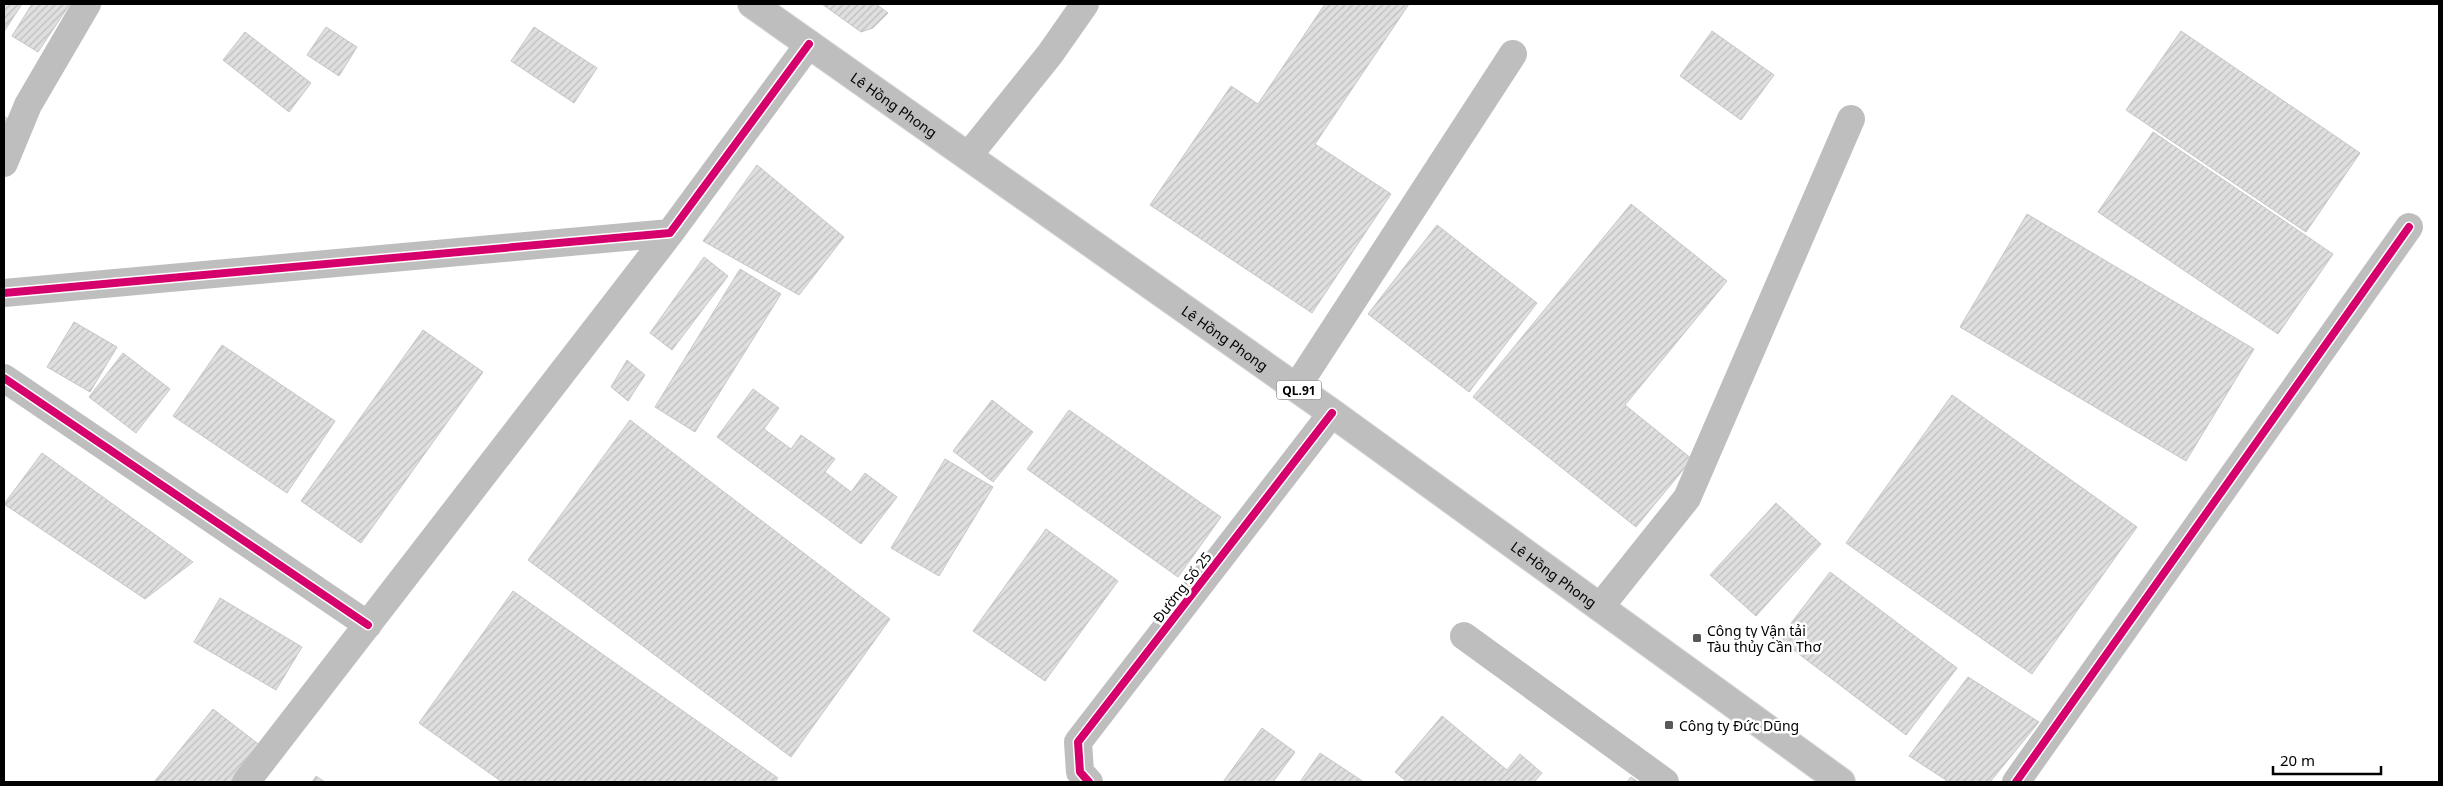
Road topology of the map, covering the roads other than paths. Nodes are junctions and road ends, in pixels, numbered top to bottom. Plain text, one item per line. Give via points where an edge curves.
1 (87, 4) edge
2 (752, 4) edge
3 (1085, 4) edge
4 (810, 44) junction
5 (1513, 54) dead end
6 (1851, 119) dead end
7 (968, 156) junction
8 (4, 163) edge
9 (2410, 227) dead end
10 (670, 233) junction
11 (4, 293) edge
12 (4, 378) edge
13 (1296, 388) junction
14 (1332, 413) junction
15 (1600, 608) junction
16 (368, 625) junction
17 (1464, 636) dead end
18 (246, 782) edge
19 (1089, 782) edge
20 (1665, 782) edge
21 (1841, 782) edge
22 (2016, 782) edge

1 - 8 main road via 28,105
2 - 4 main road, Lê Hồng Phong / QL.91
3 - 7 main road via 1050,54
4 - 7 main road, Lê Hồng Phong / QL.91
4 - 10 main road
5 - 13 main road
6 - 15 main road via 1687,498
7 - 13 main road, Lê Hồng Phong / QL.91
9 - 22 main road
10 - 11 main road
10 - 16 main road
12 - 16 main road
13 - 14 main road, Lê Hồng Phong / QL.91
14 - 15 main road, Lê Hồng Phong / QL.91
14 - 19 main road, Đường Số 25 via 1078,742 1080,772
15 - 21 main road, Lê Hồng Phong / QL.91
16 - 18 main road
17 - 20 main road

